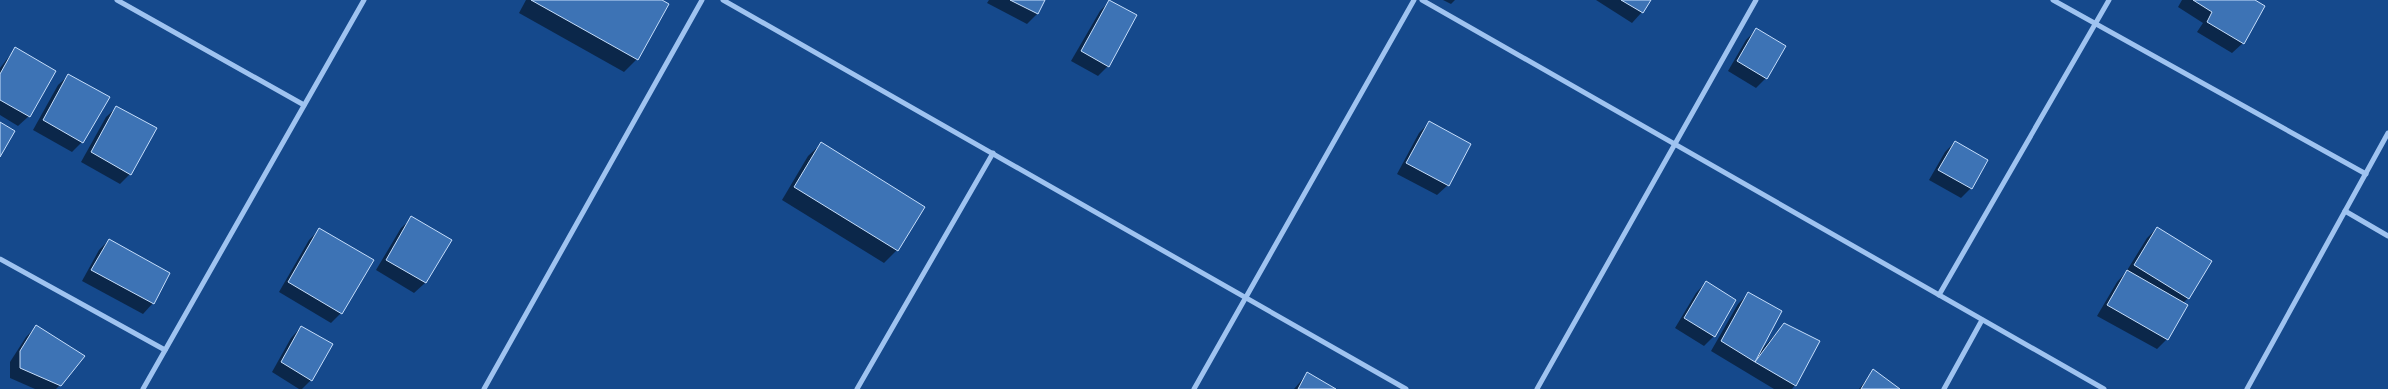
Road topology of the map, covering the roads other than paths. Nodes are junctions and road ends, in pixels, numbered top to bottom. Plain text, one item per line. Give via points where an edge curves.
1 (118, 0) edge
2 (364, 0) edge
3 (702, 0) edge
4 (723, 0) edge
5 (1414, 0) edge
6 (1422, 0) edge
7 (1756, 0) edge
8 (2053, 0) edge
9 (2109, 0) edge
10 (2095, 24) junction
11 (304, 105) junction
12 (2388, 133) edge
13 (1674, 144) junction
14 (993, 153) junction
15 (2366, 174) junction
16 (2345, 211) junction
17 (2388, 236) edge
18 (0, 259) edge
19 (1939, 295) junction
20 (1246, 297) junction
21 (1982, 320) junction
22 (165, 350) junction
23 (143, 389) edge
24 (484, 389) edge
25 (857, 389) edge
26 (1194, 389) edge
27 (1406, 389) edge
28 (1537, 389) edge
29 (1944, 389) edge
30 (2104, 389) edge
31 (2247, 389) edge

1 - 11 street
2 - 11 street
3 - 24 street
4 - 14 street
5 - 20 street
6 - 13 street
7 - 13 street
8 - 10 street
9 - 10 street
10 - 15 street
10 - 19 street
11 - 22 street
12 - 15 street
13 - 19 street
13 - 28 street
14 - 20 street
14 - 25 street
15 - 16 street
16 - 17 street
16 - 31 street
18 - 22 street
19 - 21 street
20 - 26 street
20 - 27 street
21 - 29 street
21 - 30 street
22 - 23 street

